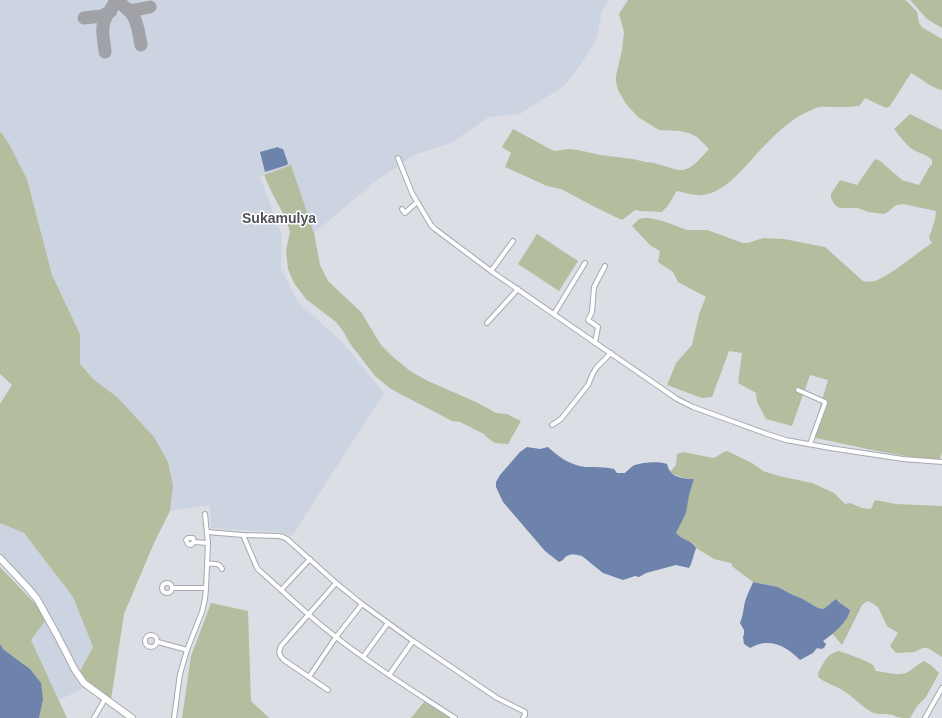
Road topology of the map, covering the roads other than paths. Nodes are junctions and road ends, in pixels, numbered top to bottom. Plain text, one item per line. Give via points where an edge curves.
1 (398, 158) dead end
2 (417, 202) junction
3 (402, 210) dead end
4 (513, 241) dead end
5 (585, 263) dead end
6 (605, 266) dead end
7 (491, 271) junction
8 (518, 289) junction
9 (554, 314) junction
10 (487, 323) dead end
11 (596, 342) junction
12 (611, 353) junction
13 (798, 390) dead end
14 (552, 425) dead end
15 (810, 444) junction
16 (942, 462) edge
17 (205, 514) dead end
18 (207, 532) junction
19 (243, 535) junction
20 (194, 542) dead end
21 (208, 542) junction
22 (0, 558) edge
23 (310, 559) junction
24 (207, 564) junction
25 (222, 569) dead end
26 (336, 583) junction
27 (173, 588) dead end
28 (206, 588) junction
29 (281, 590) junction
30 (362, 604) junction
31 (308, 614) junction
32 (388, 623) junction
33 (336, 637) junction
34 (412, 641) junction
35 (158, 642) dead end
36 (187, 650) junction
37 (363, 657) junction
38 (389, 675) junction
39 (309, 677) junction
40 (942, 688) edge
41 (328, 690) dead end
42 (106, 699) junction
43 (94, 718) edge
44 (132, 718) edge
45 (174, 718) edge
46 (455, 718) edge
47 (522, 718) edge
48 (925, 718) edge

1 - 2 street
2 - 3 street via 406,212
2 - 7 street via 435,229
4 - 7 street
5 - 9 street
6 - 11 street via 594,287 592,312 588,320 598,327
7 - 8 street
8 - 9 street
8 - 10 street
9 - 11 street
11 - 12 street
12 - 14 street via 597,367 588,385 561,419
12 - 15 street via 693,407 767,434
13 - 15 street via 825,402
15 - 16 street via 903,459
17 - 18 street
18 - 19 street
18 - 21 street
19 - 23 street via 283,536
19 - 29 street via 257,568
20 - 21 street
21 - 24 street
22 - 42 main road via 37,599 84,683
23 - 26 street
23 - 29 street
24 - 25 street via 218,564
24 - 28 street
26 - 30 street
26 - 31 street
27 - 28 street
28 - 36 street via 202,612
29 - 31 street
30 - 32 street
30 - 33 street
31 - 33 street
31 - 39 street via 279,651 284,660
32 - 34 street
32 - 37 street
33 - 37 street
33 - 39 street
34 - 38 street
34 - 47 street via 497,698 525,712
35 - 36 street
36 - 45 street via 180,674
37 - 38 street
38 - 46 street
39 - 41 street
40 - 48 street
42 - 43 street
42 - 44 main road

